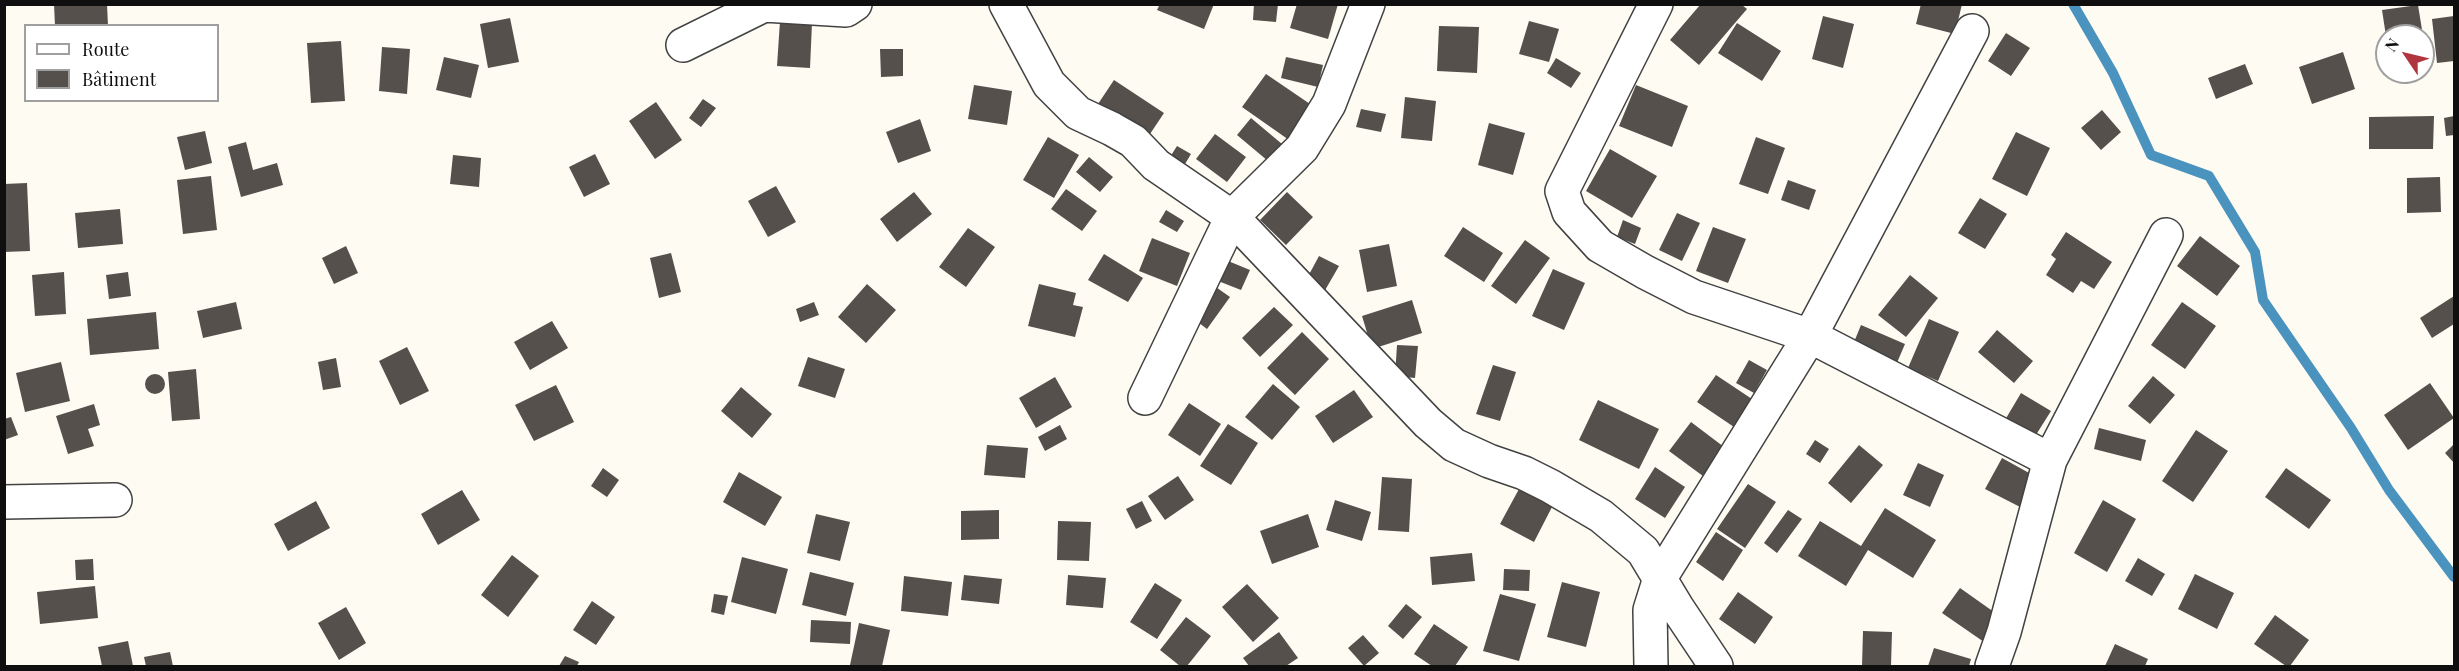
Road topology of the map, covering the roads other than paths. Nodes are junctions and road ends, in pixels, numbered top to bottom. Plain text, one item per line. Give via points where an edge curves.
1 (855, 4) edge
2 (1006, 4) edge
3 (1368, 4) edge
4 (1656, 4) edge
5 (1972, 31) dead end
6 (684, 45) dead end
7 (1232, 217) junction
8 (2166, 235) dead end
9 (1810, 336) junction
10 (1145, 398) dead end
11 (2050, 460) junction
12 (115, 500) dead end
13 (4, 502) edge
14 (1660, 578) junction
15 (1651, 666) edge
16 (1716, 666) edge
17 (1992, 666) edge

1 - 6 street via 846,10 764,5
2 - 7 street via 1048,84 1078,113 1132,141 1156,165
3 - 7 street via 1329,104 1302,148
4 - 9 street via 1562,191 1569,212 1600,246 1645,272 1694,297
5 - 9 street
7 - 10 street
7 - 14 street via 1428,423 1455,445 1524,473 1601,516 1643,551
8 - 11 street
9 - 11 street
9 - 14 street
11 - 17 street
12 - 13 street
14 - 15 street via 1650,610
14 - 16 street

